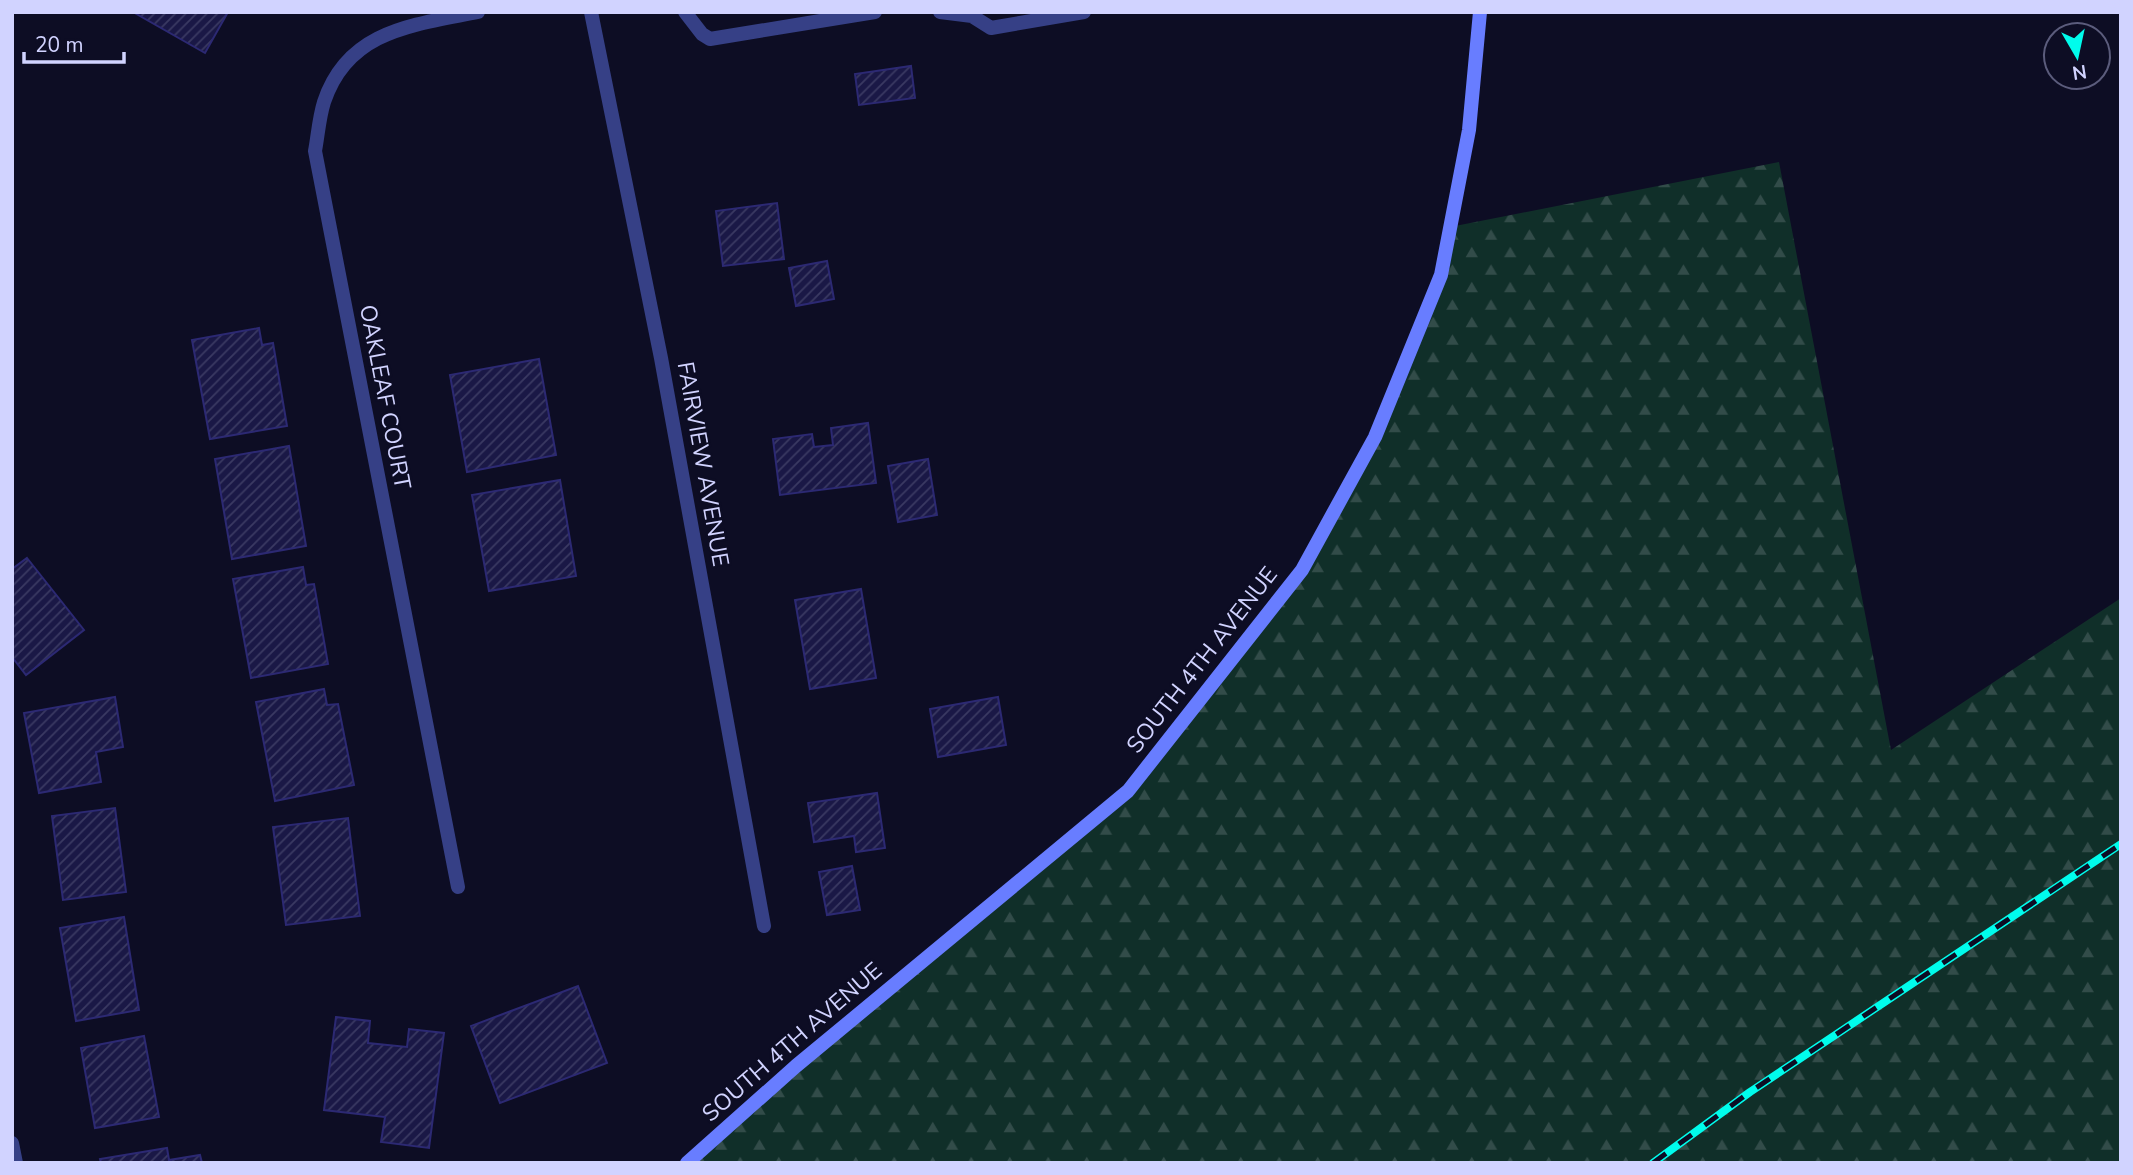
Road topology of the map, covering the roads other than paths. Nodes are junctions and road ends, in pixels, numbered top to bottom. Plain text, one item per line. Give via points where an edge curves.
1 (478, 12) edge
2 (590, 12) edge
3 (685, 12) edge
4 (875, 12) edge
5 (940, 12) edge
6 (1084, 12) edge
7 (1480, 12) edge
8 (971, 14) edge
9 (1054, 15) edge
10 (457, 887) dead end
11 (764, 926) dead end
12 (12, 1143) edge
13 (16, 1163) edge
14 (687, 1163) edge

1 - 10 street, OAKLEAF COURT via 419,23 374,38 339,69 324,103 315,151
2 - 11 street, FAIRVIEW AVENUE via 661,358
3 - 4 street via 710,39
5 - 8 street
6 - 9 street
7 - 14 street, SOUTH 4TH AVENUE via 1469,130 1441,275 1376,437 1302,570 1128,791 796,1066
8 - 9 street via 991,28
12 - 13 street

